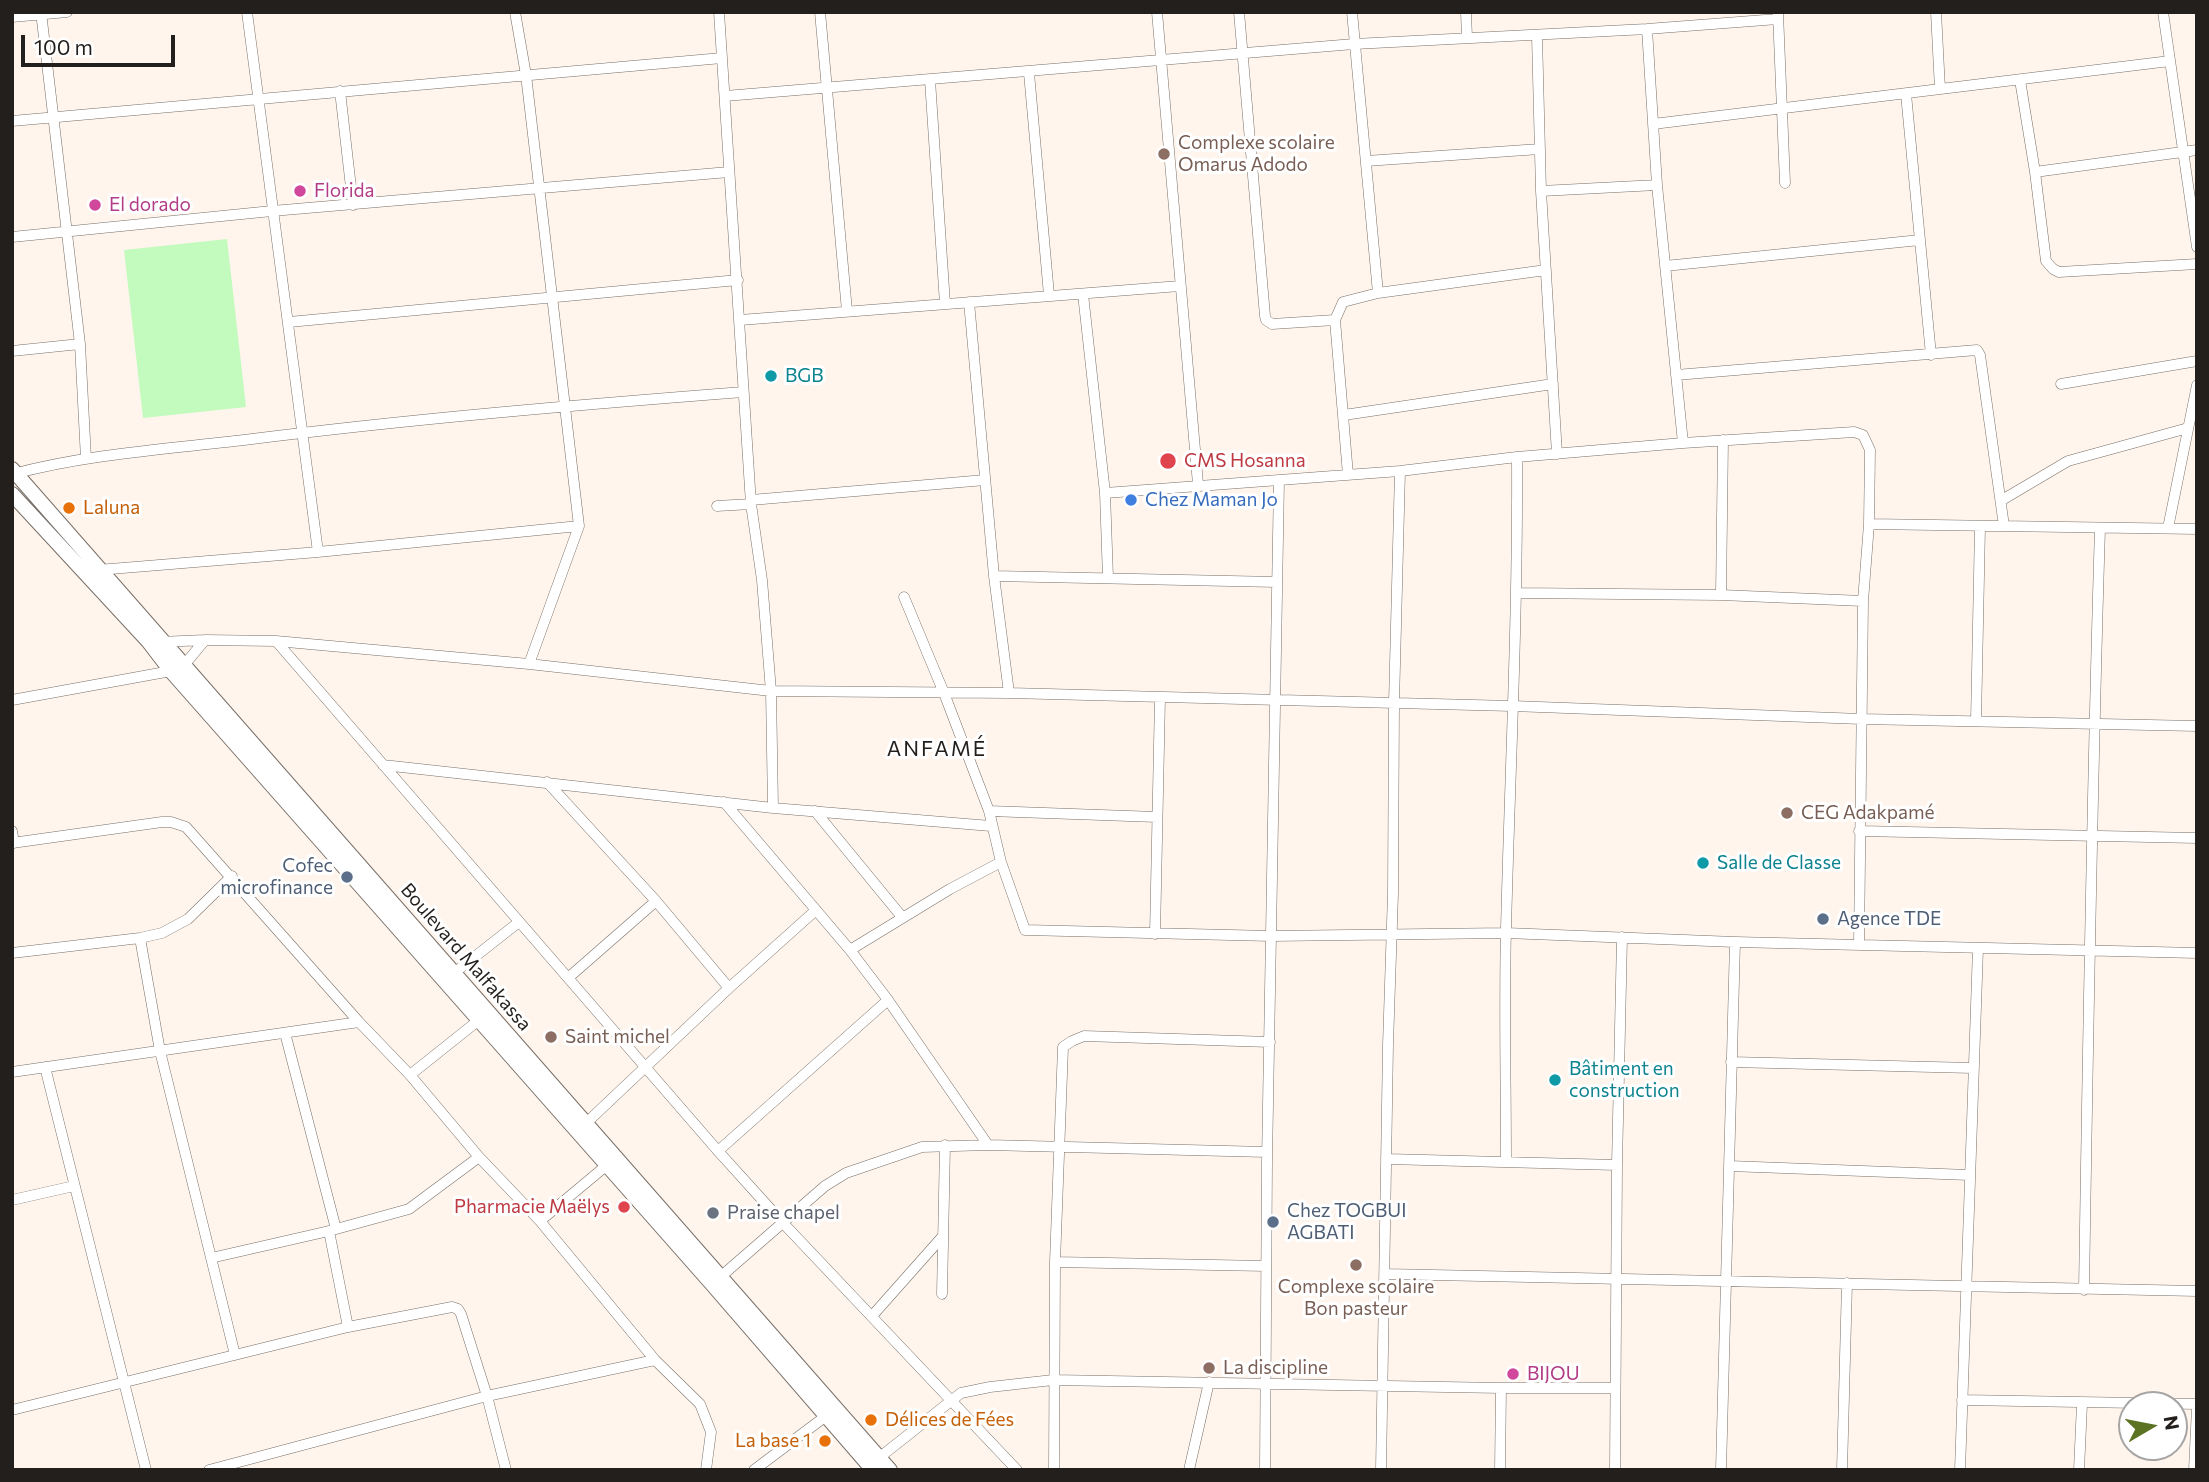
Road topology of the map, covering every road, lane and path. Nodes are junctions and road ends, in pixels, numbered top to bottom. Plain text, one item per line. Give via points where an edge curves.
1 (67, 12) edge
2 (247, 12) edge
3 (515, 12) edge
4 (719, 12) edge
5 (821, 12) edge
6 (1157, 12) edge
7 (1240, 12) edge
8 (1352, 12) edge
9 (1466, 12) edge
10 (1937, 12) edge
11 (2163, 12) edge
12 (41, 13) edge
13 (1778, 16) edge
14 (12, 17) edge
15 (1647, 29) junction
16 (1537, 36) junction
17 (1467, 38) junction
18 (1354, 44) junction
19 (1242, 54) junction
20 (723, 58) junction
21 (2170, 61) junction
22 (1161, 62) junction
23 (1029, 72) junction
24 (526, 75) junction
25 (930, 80) junction
26 (2020, 80) junction
27 (826, 87) junction
28 (1940, 89) junction
29 (340, 91) junction
30 (1906, 94) junction
31 (725, 96) junction
32 (258, 98) junction
33 (1781, 108) junction
34 (53, 117) junction
35 (12, 121) edge
36 (1653, 124) junction
37 (1540, 149) junction
38 (2197, 150) edge
39 (2183, 152) junction
40 (1366, 161) junction
41 (729, 172) junction
42 (2035, 172) junction
43 (1785, 183) dead end
44 (1657, 185) junction
45 (539, 189) junction
46 (1541, 191) junction
47 (353, 205) junction
48 (272, 211) junction
49 (68, 232) junction
50 (12, 237) edge
51 (1920, 240) junction
52 (2197, 247) edge
53 (2197, 264) edge
54 (1665, 266) junction
55 (1546, 270) junction
56 (738, 280) junction
57 (1180, 286) junction
58 (1378, 293) junction
59 (1083, 294) junction
60 (1049, 295) junction
61 (551, 297) junction
62 (969, 302) junction
63 (945, 304) junction
64 (847, 311) junction
65 (740, 320) junction
66 (1335, 320) junction
67 (289, 322) junction
68 (80, 344) junction
69 (12, 351) edge
70 (1931, 355) junction
71 (2197, 361) edge
72 (1676, 375) junction
73 (1553, 384) junction
74 (2061, 384) dead end
75 (2197, 384) edge
76 (743, 392) junction
77 (564, 407) junction
78 (1344, 415) junction
79 (2188, 428) junction
80 (300, 433) junction
81 (1723, 440) junction
82 (1683, 443) junction
83 (1557, 454) junction
84 (1517, 457) junction
85 (86, 459) junction
86 (1400, 471) junction
87 (14, 472) edge
88 (1348, 475) junction
89 (985, 480) junction
90 (1279, 480) junction
91 (1198, 484) junction
92 (1105, 493) junction
93 (12, 494) edge
94 (2002, 500) junction
95 (751, 502) junction
96 (717, 506) dead end
97 (1869, 524) junction
98 (579, 526) junction
99 (2004, 526) junction
100 (1980, 527) junction
101 (2100, 528) junction
102 (2168, 528) junction
103 (2197, 528) edge
104 (318, 552) junction
105 (84, 570) junction
106 (99, 570) junction
107 (995, 576) junction
108 (1108, 578) junction
109 (1277, 582) junction
110 (1518, 593) junction
111 (1721, 595) junction
112 (904, 597) dead end
113 (1863, 601) junction
114 (205, 640) junction
115 (148, 641) junction
116 (276, 641) junction
117 (164, 643) junction
118 (185, 664) junction
119 (529, 664) junction
120 (172, 671) junction
121 (771, 691) junction
122 (944, 693) junction
123 (1009, 693) junction
124 (1160, 698) junction
125 (12, 700) edge
126 (1275, 700) junction
127 (1394, 703) junction
128 (1512, 706) junction
129 (1862, 719) junction
130 (1976, 721) junction
131 (2094, 725) junction
132 (2197, 726) edge
133 (383, 765) junction
134 (547, 782) junction
135 (724, 802) junction
136 (773, 807) junction
137 (815, 811) junction
138 (989, 811) junction
139 (1157, 817) junction
140 (991, 826) junction
141 (12, 831) edge
142 (1859, 831) junction
143 (2094, 834) junction
144 (2197, 838) edge
145 (13, 843) edge
146 (1001, 862) junction
147 (232, 876) junction
148 (656, 901) junction
149 (816, 910) junction
150 (902, 917) junction
151 (519, 922) junction
152 (1506, 933) junction
153 (1155, 934) junction
154 (1392, 934) junction
155 (1271, 936) junction
156 (1622, 937) junction
157 (140, 938) junction
158 (1735, 942) junction
159 (1859, 945) junction
160 (1978, 948) junction
161 (849, 950) junction
162 (2089, 951) junction
163 (12, 953) edge
164 (2197, 953) edge
165 (454, 974) junction
166 (568, 978) junction
167 (729, 988) junction
168 (888, 1000) junction
169 (479, 1020) junction
170 (359, 1022) junction
171 (285, 1032) junction
172 (1269, 1042) junction
173 (160, 1051) junction
174 (1731, 1062) junction
175 (45, 1067) junction
176 (646, 1068) junction
177 (1973, 1068) junction
178 (12, 1072) edge
179 (410, 1075) junction
180 (582, 1127) junction
181 (944, 1145) junction
182 (988, 1145) junction
183 (1058, 1148) junction
184 (718, 1151) junction
185 (1267, 1152) junction
186 (479, 1157) junction
187 (1386, 1160) junction
188 (1506, 1162) junction
189 (607, 1165) junction
190 (1617, 1165) junction
191 (1729, 1166) junction
192 (1969, 1175) junction
193 (74, 1186) junction
194 (12, 1200) edge
195 (540, 1221) junction
196 (784, 1224) junction
197 (333, 1230) junction
198 (943, 1236) junction
199 (211, 1258) junction
200 (1055, 1262) junction
201 (1266, 1266) junction
202 (1385, 1274) junction
203 (717, 1280) junction
204 (1618, 1280) junction
205 (1726, 1280) junction
206 (1847, 1283) junction
207 (1965, 1287) junction
208 (2084, 1290) junction
209 (2197, 1291) edge
210 (942, 1294) dead end
211 (872, 1316) junction
212 (348, 1327) junction
213 (234, 1354) junction
214 (655, 1360) junction
215 (1053, 1380) junction
216 (124, 1382) junction
217 (1209, 1382) junction
218 (1264, 1382) junction
219 (1384, 1386) junction
220 (1500, 1388) junction
221 (1615, 1388) junction
222 (487, 1396) junction
223 (1962, 1400) junction
224 (950, 1401) junction
225 (2082, 1404) junction
226 (2197, 1406) edge
227 (12, 1410) edge
228 (826, 1416) junction
229 (2196, 1447) edge
230 (874, 1464) edge
231 (758, 1469) edge
232 (146, 1470) edge
233 (209, 1470) edge
234 (506, 1470) edge
235 (706, 1470) edge
236 (890, 1470) edge
237 (1017, 1470) edge
238 (1054, 1470) edge
239 (1189, 1470) edge
240 (1265, 1470) edge
241 (1381, 1470) edge
242 (1500, 1470) edge
243 (1615, 1470) edge
244 (1721, 1470) edge
245 (1842, 1470) edge
246 (1959, 1470) edge
247 (2080, 1470) edge
248 (2194, 1470) edge

1 - 12 street
2 - 32 street
3 - 24 street
4 - 20 street
5 - 27 street
6 - 22 street
7 - 19 street
8 - 18 street
9 - 17 street
10 - 28 street
11 - 21 street
12 - 14 street
12 - 34 street
13 - 15 street
13 - 33 street
15 - 16 street
15 - 36 street
16 - 17 street
16 - 37 street
17 - 18 street
18 - 19 street
18 - 40 street
19 - 22 street
19 - 66 street via 1266,320 1272,324
20 - 24 street
20 - 31 street
21 - 26 street
21 - 39 street
22 - 23 street
22 - 57 street
23 - 25 street
23 - 60 street
24 - 29 street
24 - 45 street
25 - 27 street
25 - 63 street
26 - 28 street
26 - 42 street
27 - 31 street
27 - 64 street
28 - 30 street
29 - 32 street
29 - 47 street
30 - 33 street
30 - 51 street
31 - 41 street
32 - 34 street
32 - 48 street
33 - 36 street
33 - 43 street
34 - 35 street
34 - 49 street
36 - 44 street
37 - 40 street
37 - 46 street
38 - 39 street
39 - 42 street
39 - 52 street
40 - 58 street
41 - 45 street
41 - 56 street
42 - 53 street via 2046,261 2053,269
44 - 46 street
44 - 54 street
45 - 47 street
45 - 61 street
46 - 55 street
47 - 48 street
48 - 49 street
48 - 67 street
49 - 50 street
49 - 68 street
51 - 54 street
51 - 70 street
54 - 72 street
55 - 58 street
55 - 73 street
56 - 61 street
56 - 65 street
57 - 59 street
57 - 91 street
58 - 66 street via 1343,302
59 - 60 street
59 - 92 street
60 - 62 street
61 - 67 street
61 - 77 street
62 - 63 street
62 - 89 street
63 - 64 street
64 - 65 street
65 - 76 street
66 - 78 street
67 - 80 street
68 - 69 street
68 - 85 street
70 - 72 street
70 - 94 street via 1979,352
71 - 74 street
72 - 82 street
73 - 78 street
73 - 83 street
75 - 79 street
76 - 77 street
76 - 95 street
77 - 80 street
77 - 98 street
78 - 88 street
79 - 94 street via 2068,461
79 - 102 street
80 - 85 street
80 - 104 street
81 - 82 street
81 - 97 street via 1863,435 1870,450
81 - 111 street
82 - 83 street
83 - 84 street
84 - 86 street
84 - 110 street
85 - 87 street
86 - 88 street
86 - 127 street
87 - 106 main road, Boulevard Malfakassa
88 - 90 street
89 - 95 street
89 - 107 street
90 - 91 street
90 - 109 street
91 - 92 street
92 - 108 street
93 - 105 main road, Boulevard Malfakassa
94 - 99 street
95 - 96 street
95 - 121 street
97 - 100 street
97 - 113 street
98 - 104 street
98 - 119 street
99 - 100 street
99 - 101 street
100 - 130 street
101 - 102 street
101 - 131 street
102 - 103 street
104 - 106 street
105 - 106 street
105 - 115 main road, Boulevard Malfakassa
106 - 117 main road, Boulevard Malfakassa
107 - 108 street
107 - 123 street
108 - 109 street
109 - 126 street
110 - 111 street
110 - 128 street
111 - 113 street
112 - 122 street
113 - 129 street
114 - 116 street
114 - 117 street
114 - 118 street
115 - 117 street
115 - 120 main road, Boulevard Malfakassa
116 - 119 street
116 - 133 street
117 - 118 main road, Boulevard Malfakassa
118 - 120 street
118 - 165 main road, Boulevard Malfakassa
119 - 121 street
120 - 125 street
120 - 169 main road, Boulevard Malfakassa
121 - 122 street
121 - 136 street
122 - 123 street
122 - 138 street
123 - 124 street
124 - 126 street
124 - 139 street
126 - 127 street
126 - 155 street
127 - 128 street
127 - 154 street
128 - 129 street
128 - 152 street
129 - 130 street
129 - 142 street
130 - 131 street
131 - 132 street
131 - 143 street
133 - 134 street
133 - 151 street
134 - 135 street
134 - 148 street
135 - 136 street
135 - 149 street
136 - 137 street
137 - 140 street
137 - 150 street
138 - 139 street
138 - 140 street
139 - 153 street
140 - 146 street
141 - 145 street
142 - 143 street
142 - 159 street
143 - 144 street
143 - 162 street
145 - 147 street via 171,822 186,828
146 - 150 street
146 - 153 street via 1025,930
147 - 157 street via 188,919
147 - 170 street
148 - 166 street
148 - 167 street
149 - 161 street
149 - 167 street
150 - 161 street
151 - 165 street
151 - 166 street
152 - 154 street
152 - 156 street
152 - 188 street
153 - 155 street
154 - 155 street
154 - 187 street
155 - 172 street
156 - 158 street
156 - 190 street
157 - 163 street
157 - 173 street
158 - 159 street
158 - 174 street
159 - 160 street
160 - 162 street
160 - 177 street
161 - 168 street
162 - 164 street
162 - 208 street
165 - 180 main road, Boulevard Malfakassa
166 - 176 street
167 - 176 street
168 - 182 street
168 - 184 street
169 - 179 street
169 - 180 main road, Boulevard Malfakassa
170 - 171 street
170 - 179 street
171 - 173 street
171 - 197 street
172 - 183 street via 1084,1037 1072,1041 1063,1047
172 - 185 street
173 - 175 street
173 - 199 street
174 - 177 street
174 - 191 street
175 - 178 street
175 - 193 street
176 - 180 street
176 - 184 street
177 - 192 street
179 - 186 street
180 - 189 main road, Boulevard Malfakassa
180 - 203 main road, Boulevard Malfakassa
181 - 182 street
181 - 196 street via 903,1153 846,1173
181 - 198 street
182 - 183 street
183 - 185 street
183 - 200 street
184 - 196 street
185 - 201 street
186 - 195 street
186 - 197 street via 415,1206
187 - 188 street
187 - 202 street
188 - 190 street
189 - 195 street
189 - 203 main road, Boulevard Malfakassa
190 - 204 street
191 - 192 street
191 - 205 street
192 - 207 street
193 - 194 street
193 - 216 street
195 - 214 street
196 - 203 street
196 - 211 street
197 - 199 street
197 - 212 street
198 - 210 street
198 - 211 street
199 - 213 street
200 - 201 street
200 - 215 street
201 - 218 street
202 - 204 street
202 - 219 street
203 - 228 main road, Boulevard Malfakassa
203 - 230 main road, Boulevard Malfakassa
204 - 205 street
204 - 221 street
205 - 206 street
205 - 244 street
206 - 207 street
206 - 245 street
207 - 208 street
207 - 223 street
208 - 209 street
211 - 224 street
212 - 213 street
212 - 222 street via 458,1309
213 - 216 street
214 - 222 street
214 - 235 street via 700,1404 707,1418 711,1432
215 - 217 street
215 - 224 street via 973,1389
215 - 238 street
216 - 227 street
216 - 232 street
217 - 218 street
217 - 239 street
218 - 219 street
218 - 240 street
219 - 220 street
219 - 241 street
220 - 221 street
220 - 242 street
221 - 243 street
222 - 233 street
222 - 234 street
223 - 225 street
223 - 246 street
224 - 230 street
224 - 237 street
225 - 226 street
225 - 247 street
226 - 229 street
228 - 230 main road, Boulevard Malfakassa
228 - 231 street
229 - 248 street
230 - 236 main road, Boulevard Malfakassa

